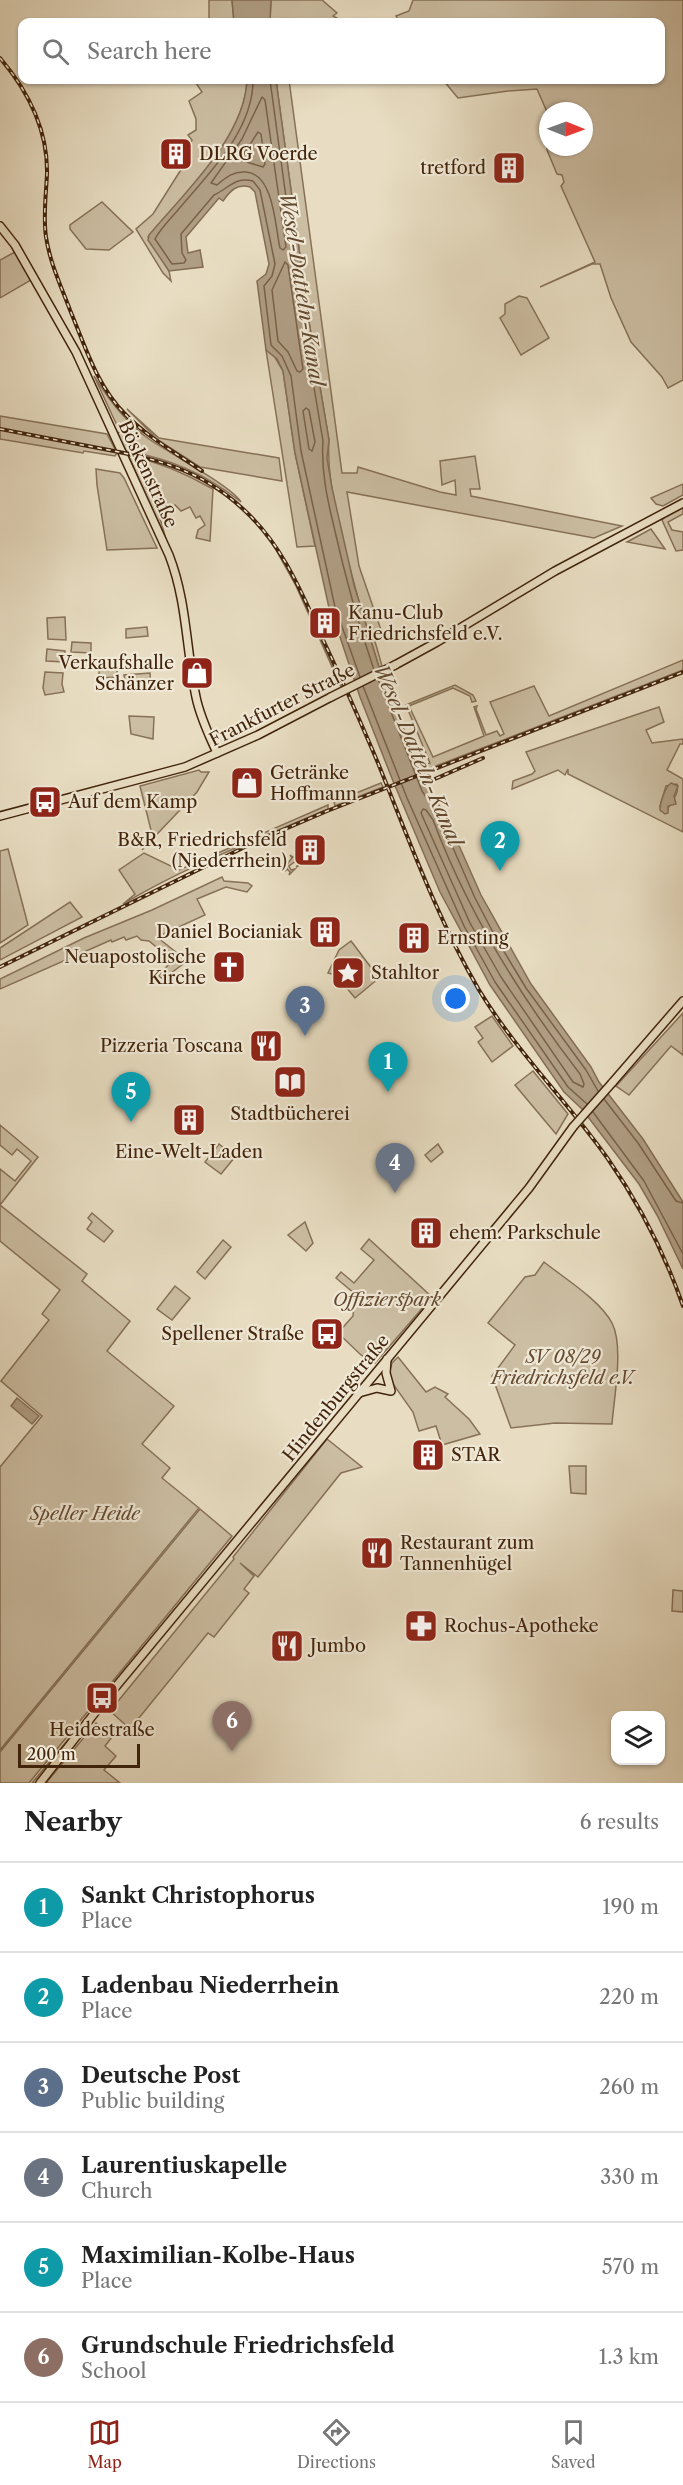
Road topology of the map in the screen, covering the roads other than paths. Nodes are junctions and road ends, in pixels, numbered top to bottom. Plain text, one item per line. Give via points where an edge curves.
1 (0, 226) edge
2 (683, 502) edge
3 (218, 753) junction
4 (0, 816) edge
5 (683, 1001) edge
6 (387, 1359) junction
7 (359, 1393) junction
8 (40, 1783) edge

1 - 3 main road, Böskenstraße via 21,255 76,352 169,555 184,604 196,699
2 - 3 main road, Frankfurter Straße, bridge via 395,665
3 - 4 main road, Frankfurter Straße via 169,772
5 - 6 main road, Hindenburgstraße, bridge via 573,1127 529,1188
6 - 7 main road, Hindenburgstraße
6 - 7 main road via 391,1391 377,1388
7 - 8 main road, Hindenburgstraße

